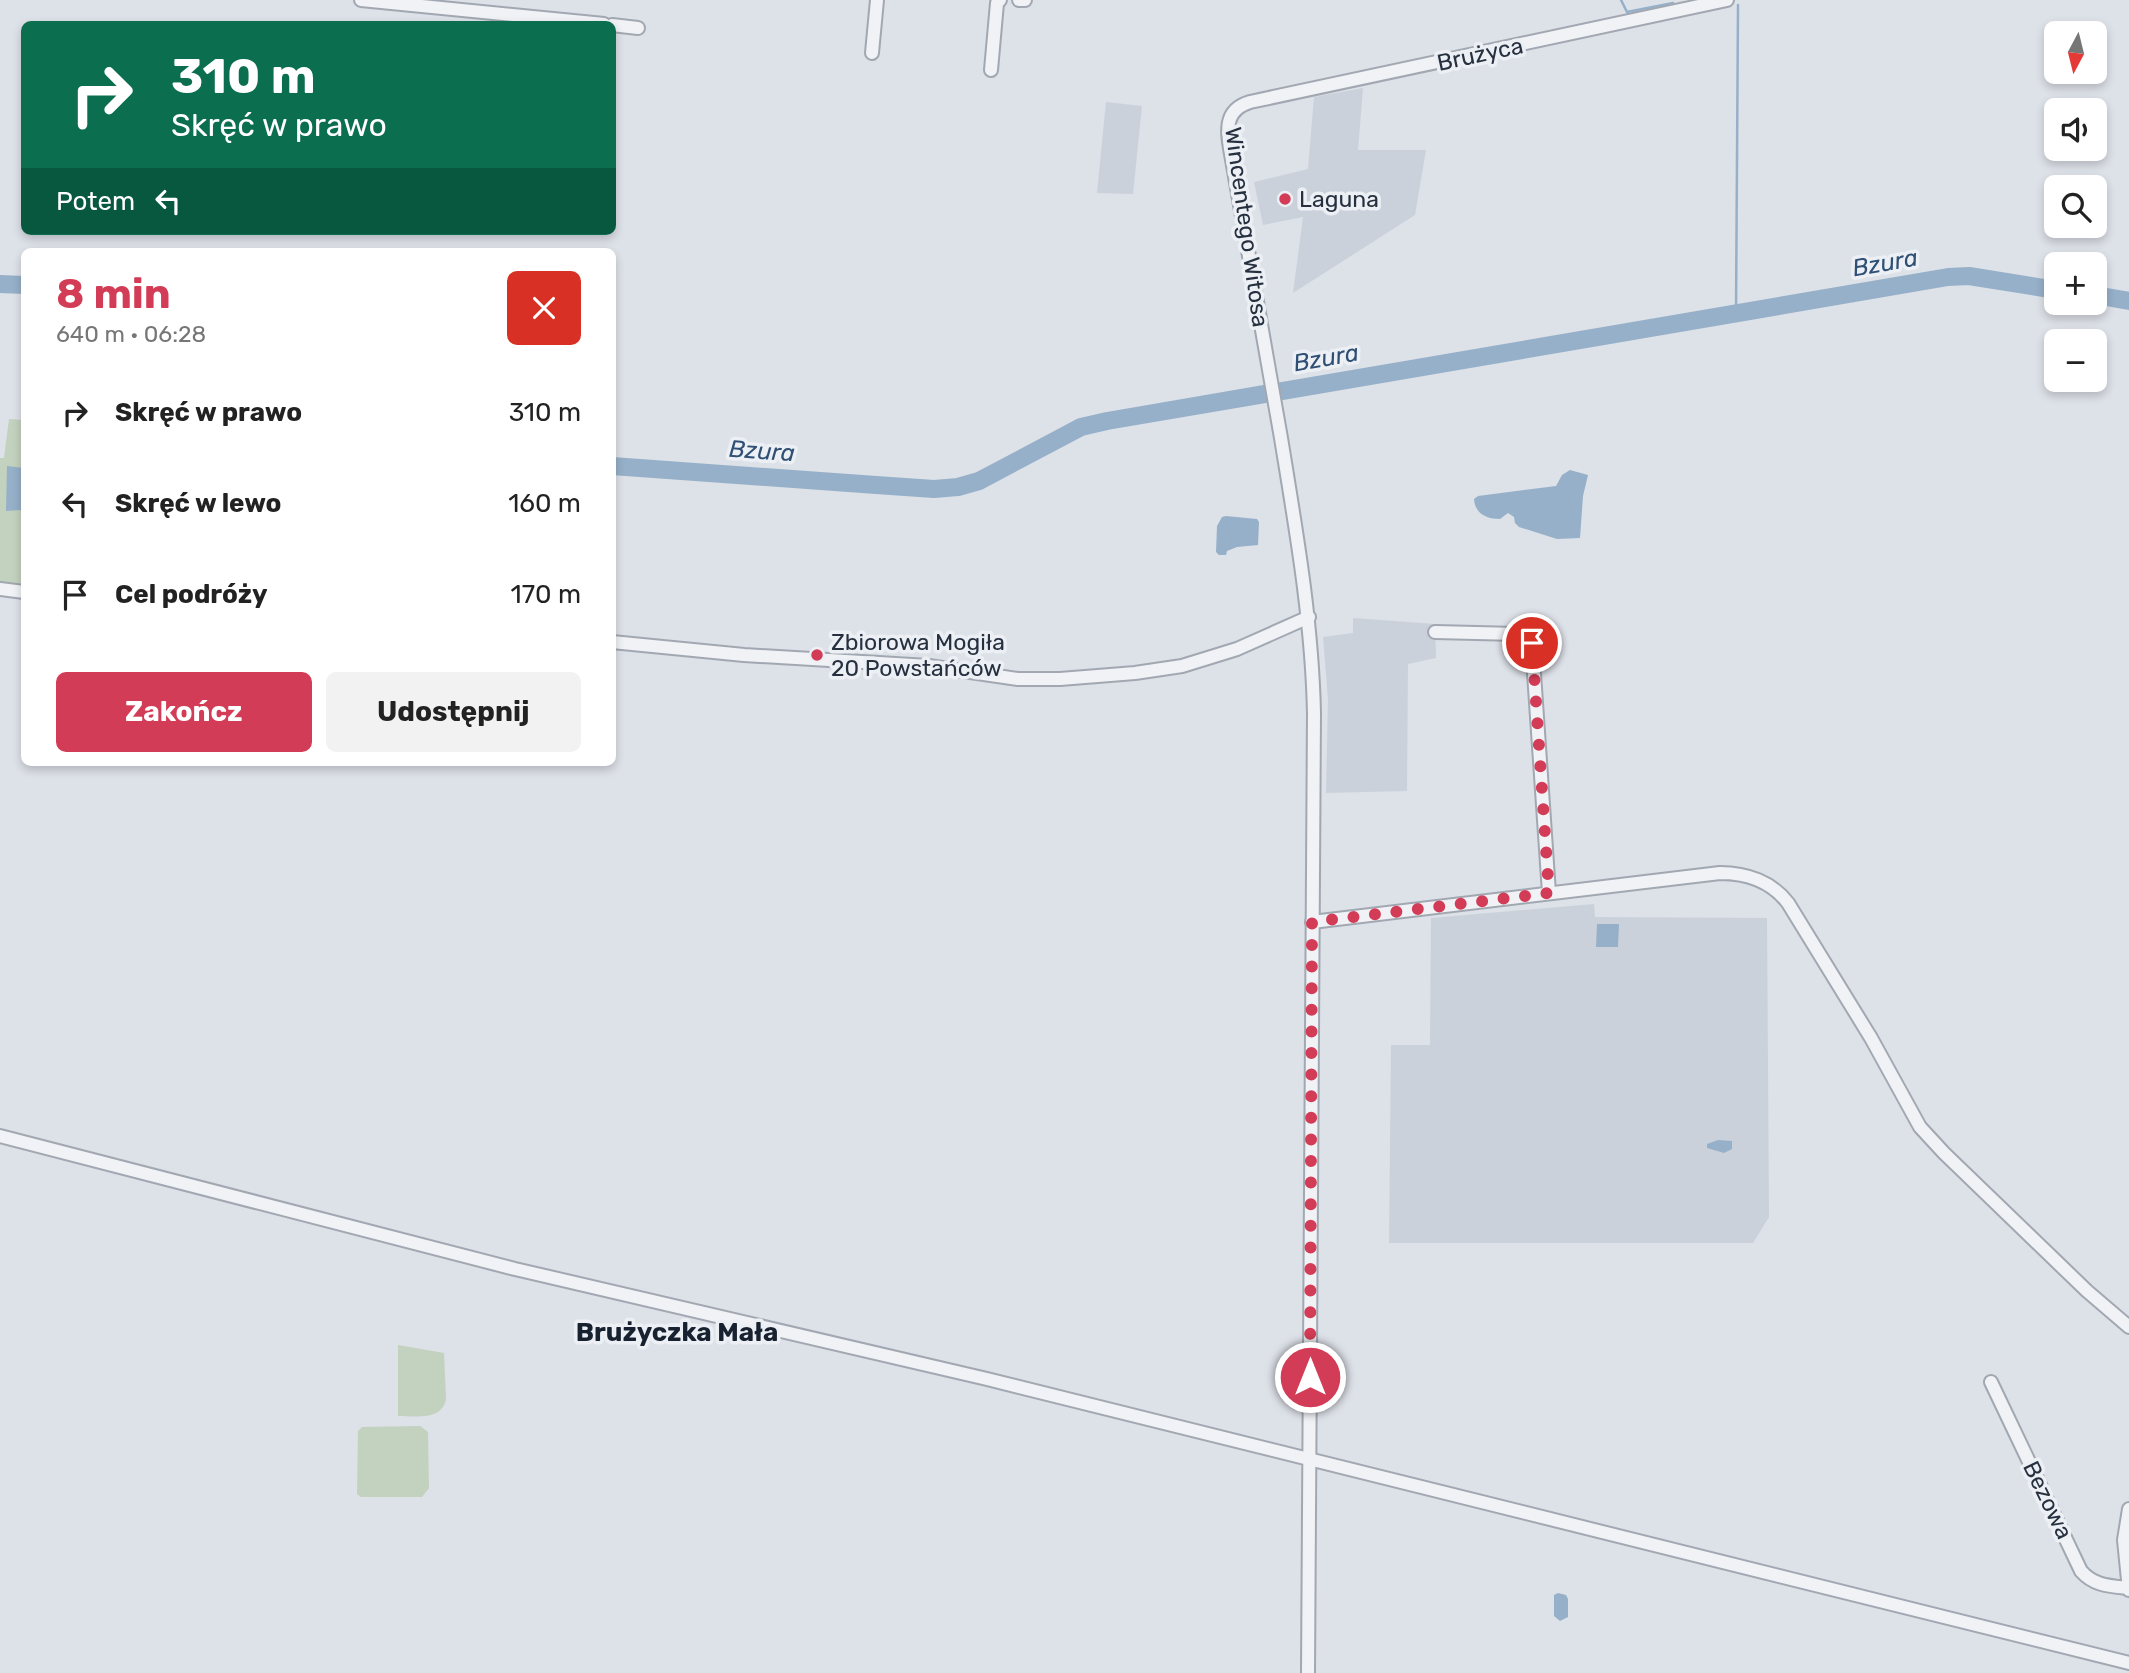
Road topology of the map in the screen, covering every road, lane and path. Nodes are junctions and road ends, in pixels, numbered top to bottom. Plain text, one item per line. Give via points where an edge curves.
1 (361, 0) edge
2 (877, 0) edge
3 (1000, 0) edge
4 (1019, 0) edge
5 (1025, 0) edge
6 (1727, 0) edge
7 (574, 21) edge
8 (616, 25) edge
9 (638, 28) dead end
10 (872, 53) dead end
11 (991, 70) dead end
12 (1233, 110) joint
13 (0, 589) edge
14 (21, 592) edge
15 (1309, 617) junction
16 (1435, 632) dead end
17 (616, 642) edge
18 (1549, 893) junction
19 (1312, 922) junction
20 (0, 1136) edge
21 (2129, 1327) edge
22 (1991, 1382) dead end
23 (1310, 1458) junction
24 (2129, 1509) edge
25 (2129, 1589) edge
26 (2129, 1663) edge
27 (1308, 1673) edge

1 - 7 street
2 - 10 street
3 - 11 street
4 - 5 street
6 - 12 street, Brużyca via 1250,102
8 - 9 street
12 - 15 street, Wincentego Witosa via 1228,134
13 - 14 street
15 - 17 street via 1237,649 1182,666 1060,679
15 - 19 street, Wincentego Witosa via 1314,713
16 - 18 street via 1517,634 1532,643
18 - 19 street
18 - 21 street via 1720,873 1753,877 1772,888 1788,904 1849,1001 1920,1127
19 - 23 street, Wincentego Witosa
20 - 23 street via 528,1272
22 - 25 street, Bezowa via 2081,1571 2092,1581
23 - 26 street
23 - 27 street, Wincentego Witosa
24 - 25 street via 2124,1540

